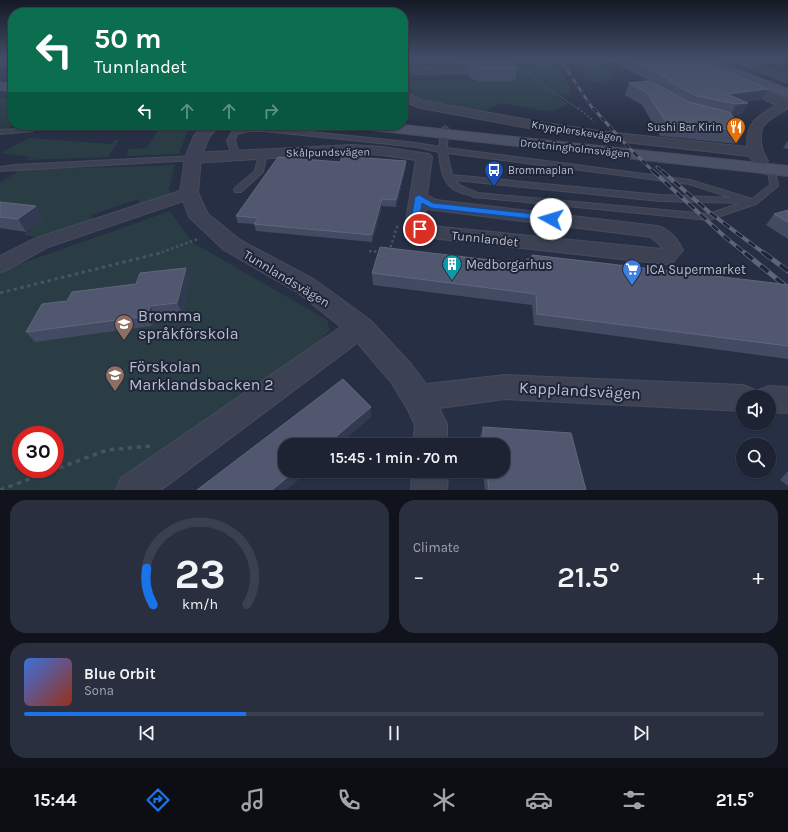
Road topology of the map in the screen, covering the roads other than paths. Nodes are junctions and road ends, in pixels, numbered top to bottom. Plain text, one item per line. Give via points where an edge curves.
1 (743, 81) edge
2 (769, 81) edge
3 (788, 88) edge
4 (408, 98) edge
5 (785, 98) edge
6 (408, 125) edge
7 (31, 130) dead end
8 (207, 130) edge
9 (245, 130) edge
10 (260, 130) edge
11 (396, 130) edge
12 (0, 132) edge
13 (443, 137) junction
14 (263, 153) junction
15 (236, 155) junction
16 (424, 157) junction
17 (192, 158) junction
18 (760, 161) junction
19 (788, 164) edge
20 (0, 169) edge
21 (788, 171) edge
22 (448, 177) junction
23 (238, 190) dead end
24 (189, 193) junction
25 (419, 197) junction
26 (753, 202) junction
27 (0, 266) edge
28 (360, 327) junction
29 (418, 398) junction
30 (736, 398) edge
31 (776, 399) edge
32 (788, 400) edge
33 (430, 438) edge
34 (430, 478) edge
35 (133, 490) edge
36 (429, 490) edge

1 - 5 main road
2 - 3 main road
4 - 18 street, Knypplerskevägen via 439,107 545,127
5 - 18 street via 783,106 750,126
6 - 13 main road, Drottningholmsvägen
7 - 12 lane
8 - 17 street, Tunnlandsvägen
9 - 15 lane via 234,133 231,141
10 - 13 lane via 417,145
11 - 13 main road, Drottningholmsvägen
13 - 16 lane via 435,155
13 - 18 main road, Drottningholmsvägen
13 - 22 lane
13 - 26 lane via 690,182
14 - 15 street, Skålpundsvägen
14 - 16 street, Skålpundsvägen via 352,149
14 - 23 lane via 259,172
15 - 17 street, Skålpundsvägen
16 - 25 street
17 - 20 lane
17 - 24 street, Tunnlandsvägen
18 - 19 main road, Drottningholmsvägen
18 - 21 main road, Drottningholmsvägen
18 - 26 lane via 773,176 774,186
22 - 26 lane via 660,198
22 - 26 lane via 454,186 477,195 709,217
24 - 27 street via 41,244
24 - 28 street, Tunnlandsvägen via 199,217 232,245 306,286
25 - 25 street, Tunnlandet via 415,221 420,229 431,232 666,257 673,250 668,241 657,232 431,205
28 - 29 street, Tunnlandsvägen via 401,373
28 - 35 street
29 - 30 street, Kapplandsvägen via 505,386
29 - 33 street, Tunnlandsvägen via 431,424
31 - 32 street
34 - 36 street

